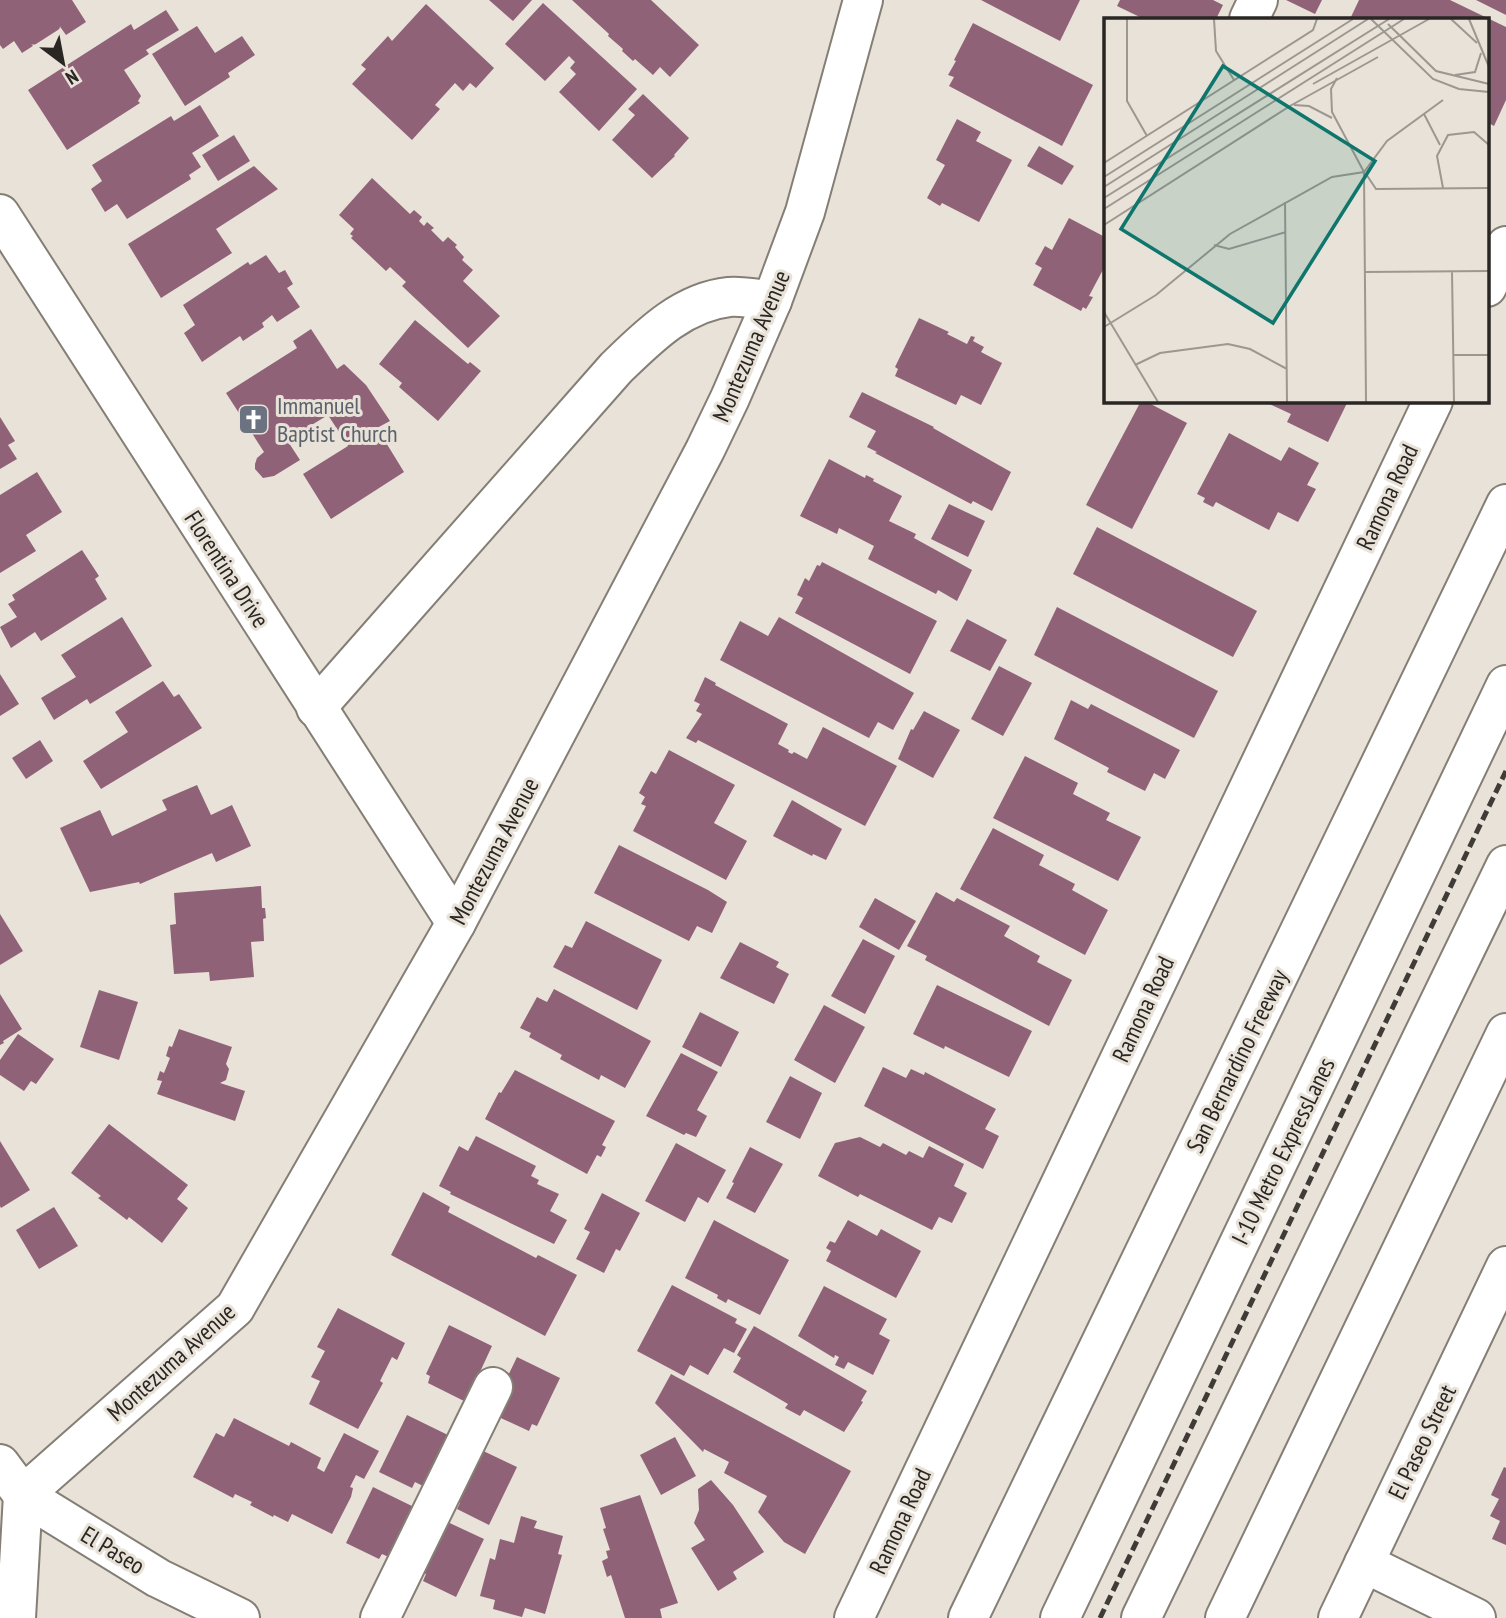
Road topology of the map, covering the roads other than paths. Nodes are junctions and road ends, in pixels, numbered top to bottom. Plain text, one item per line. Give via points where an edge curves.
1 (863, 0) edge
2 (1258, 0) edge
3 (1249, 18) edge
4 (0, 214) edge
5 (1506, 246) edge
6 (1488, 285) edge
7 (772, 300) junction
8 (1433, 402) edge
9 (1506, 504) edge
10 (1506, 685) edge
11 (316, 708) junction
12 (1506, 865) edge
13 (456, 923) junction
14 (1506, 1032) edge
15 (1506, 1266) edge
16 (493, 1387) dead end
17 (0, 1464) edge
18 (12, 1489) edge
19 (1364, 1563) junction
20 (16, 1618) edge
21 (240, 1618) edge
22 (380, 1618) edge
23 (854, 1618) edge
24 (968, 1618) edge
25 (1060, 1618) edge
26 (1141, 1618) edge
27 (1224, 1618) edge
28 (1338, 1618) edge
29 (1476, 1618) edge

1 - 7 main road, Montezuma Avenue via 805,212
2 - 3 main road
4 - 11 main road, Florentina Drive
5 - 6 main road
7 - 11 main road via 730,297 698,304 646,340 616,368
7 - 13 main road, Montezuma Avenue via 705,450
8 - 23 main road, Ramona Road
9 - 24 main road, San Bernardino Freeway
10 - 25 main road, I-10 Metro ExpressLanes
11 - 13 main road, Florentina Drive
12 - 26 main road
13 - 18 main road, Montezuma Avenue via 234,1308
14 - 27 main road
15 - 19 main road, El Paseo Street
16 - 22 main road
17 - 18 main road, El Paseo
18 - 20 main road
18 - 21 main road, El Paseo via 158,1578
19 - 28 main road, El Paseo Street
19 - 29 main road

